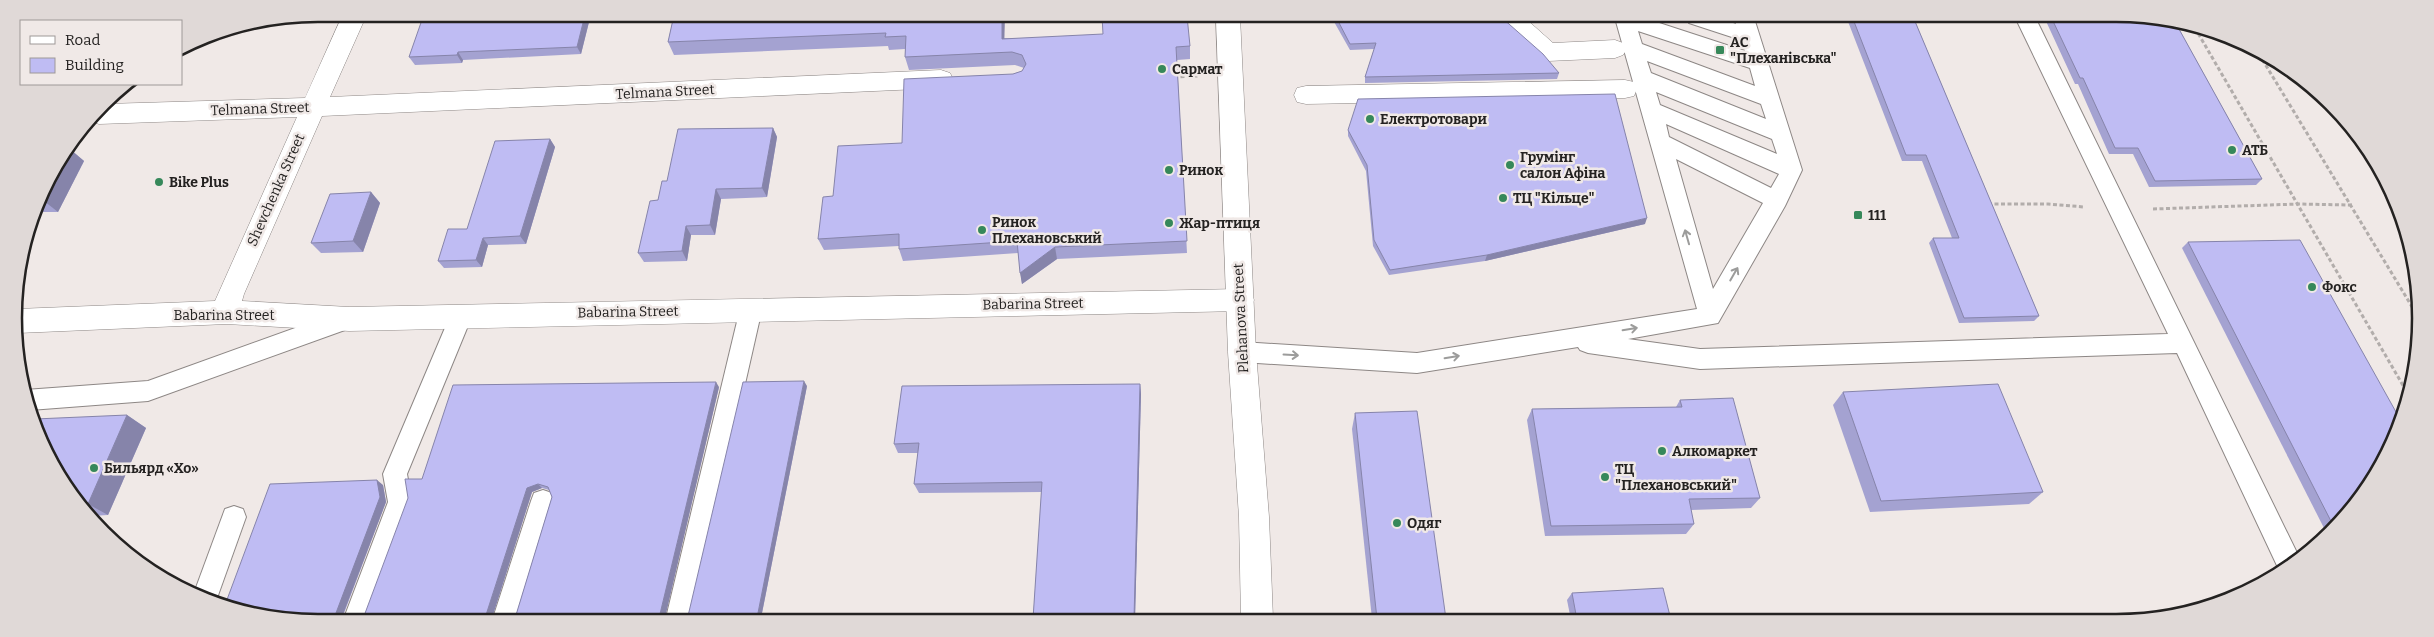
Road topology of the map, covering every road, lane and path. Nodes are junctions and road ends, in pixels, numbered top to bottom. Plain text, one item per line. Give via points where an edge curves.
1 (351, 22) edge
2 (1228, 22) edge
3 (1514, 22) edge
4 (1625, 22) edge
5 (1637, 22) edge
6 (1718, 22) edge
7 (2027, 22) edge
8 (1746, 27) edge
9 (2199, 35) edge
10 (1624, 49) junction
11 (1548, 52) junction
12 (2263, 61) edge
13 (1758, 63) junction
14 (1231, 75) junction
15 (1172, 77) edge
16 (966, 78) edge
17 (1634, 84) junction
18 (1586, 90) junction
19 (1306, 95) dead end
20 (1769, 99) junction
21 (313, 107) junction
22 (1650, 109) junction
23 (105, 114) edge
24 (1779, 133) junction
25 (1660, 142) junction
26 (1792, 170) junction
27 (1777, 200) junction
28 (1985, 204) edge
29 (2298, 204) junction
30 (2352, 205) junction
31 (2118, 210) junction
32 (1240, 300) junction
33 (2411, 305) edge
34 (752, 309) junction
35 (227, 312) junction
36 (461, 316) junction
37 (1710, 316) junction
38 (349, 319) junction
39 (22, 322) edge
40 (1565, 339) junction
41 (2184, 343) junction
42 (1242, 352) junction
43 (2403, 386) edge
44 (34, 399) edge
45 (543, 501) dead end
46 (234, 517) dead end
47 (2287, 559) edge
48 (207, 593) edge
49 (358, 614) edge
50 (507, 614) edge
51 (680, 614) edge
52 (1257, 614) edge

1 - 21 street, Shevchenka Street
2 - 14 street, Plehanova Street
3 - 11 street
4 - 10 lane
5 - 13 lane
6 - 8 lane
7 - 31 lane
8 - 13 lane
9 - 29 path
10 - 11 street
10 - 17 lane
10 - 20 lane
11 - 18 street
12 - 30 path
13 - 20 lane
14 - 15 path
14 - 32 street, Plehanova Street
16 - 21 street, Telmana Street
17 - 18 street
17 - 22 lane
17 - 24 lane
18 - 19 street
20 - 24 lane
21 - 23 street, Telmana Street
21 - 35 street, Shevchenka Street via 230,294
22 - 25 lane
22 - 26 lane
24 - 26 lane
25 - 27 lane
37 -> 25 lane
26 - 27 lane
37 -> 27 lane
28 - 31 path via 2048,204
29 - 30 path
29 - 31 path
29 - 43 path
30 - 33 path
31 - 41 lane
32 - 34 street, Babarina Street
32 - 42 street, Plehanova Street
34 - 36 street, Babarina Street
34 - 51 lane
35 - 38 street, Babarina Street
35 - 39 street, Babarina Street
36 - 38 street, Babarina Street
36 - 49 lane via 395,474 400,502
40 -> 37 lane
38 - 44 lane via 148,391
40 - 41 lane via 1700,359
42 -> 40 lane via 1417,363
41 - 47 lane
42 - 52 street, Plehanova Street via 1254,517
45 - 50 lane
46 - 48 lane

